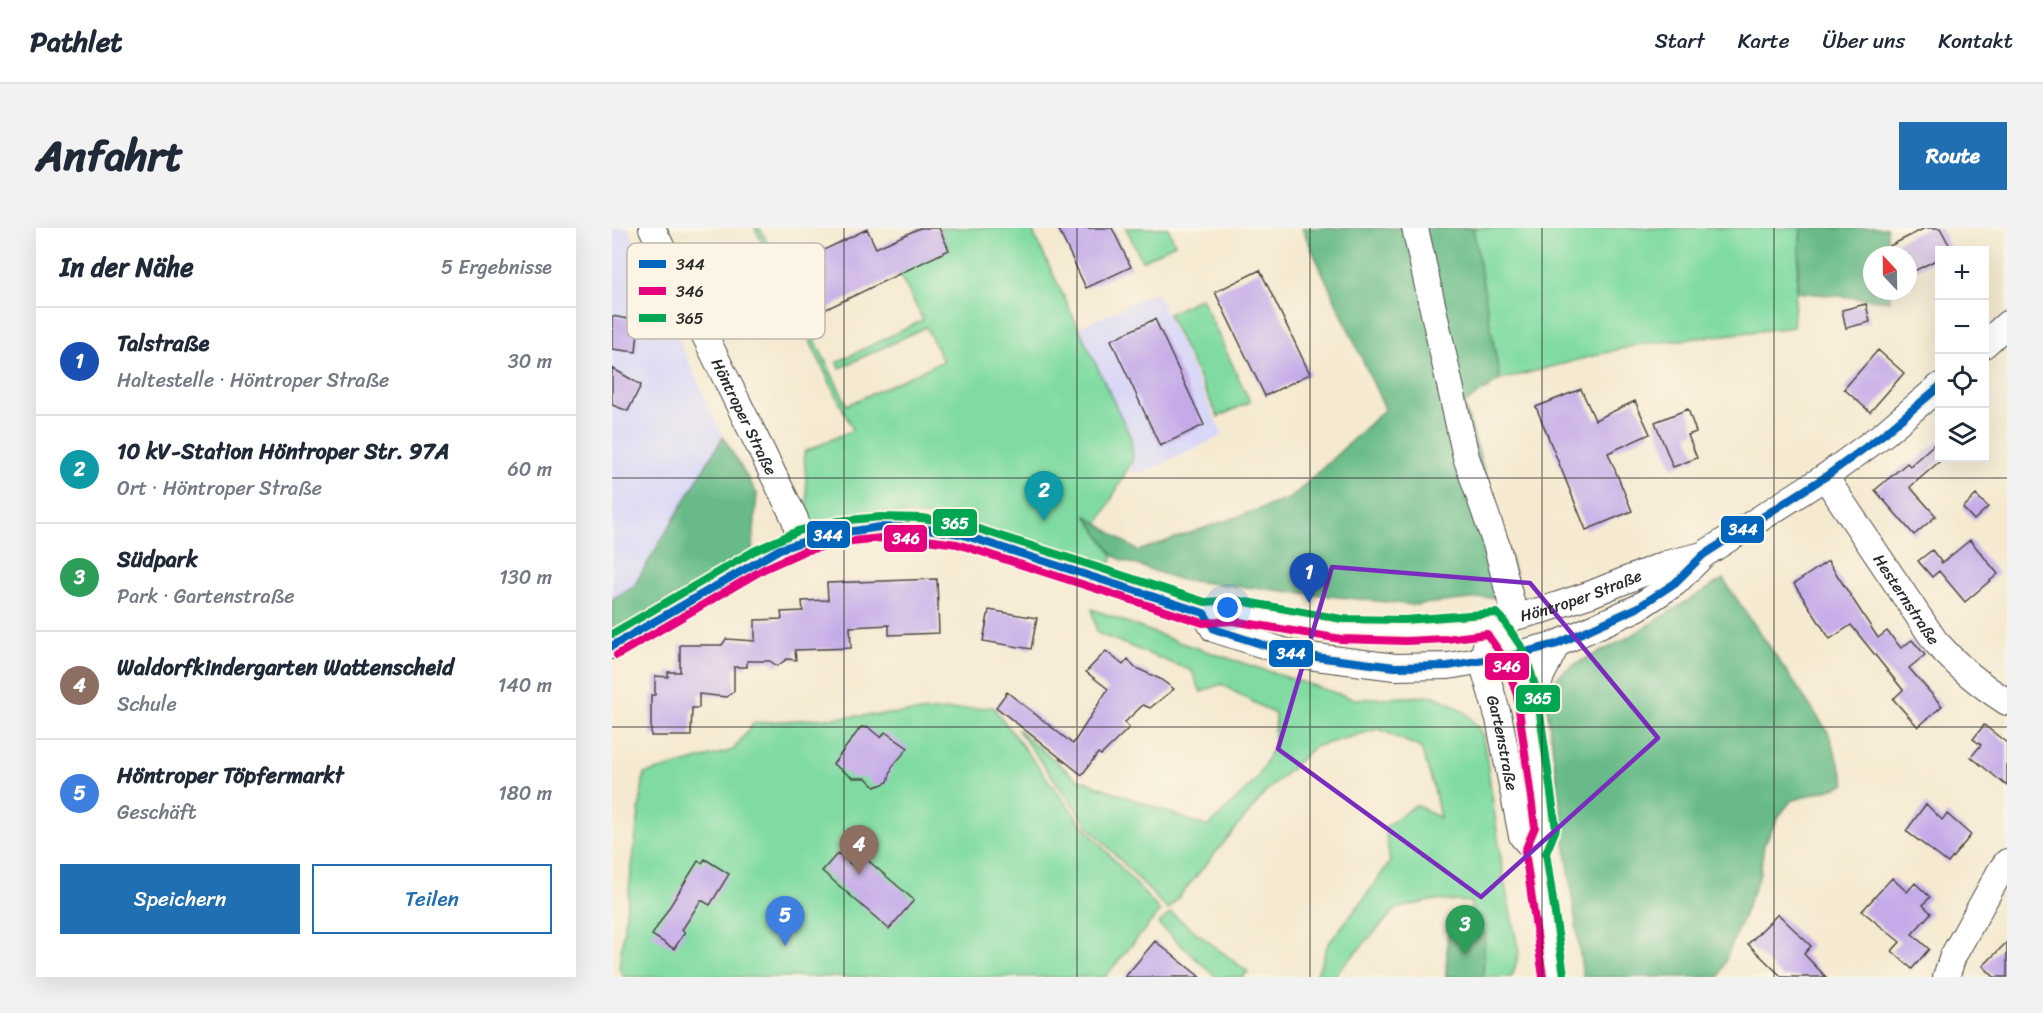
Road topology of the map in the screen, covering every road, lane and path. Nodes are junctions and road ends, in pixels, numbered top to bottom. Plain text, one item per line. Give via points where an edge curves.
1 (652, 228) edge
2 (1415, 228) edge
3 (659, 243) edge
4 (2007, 324) edge
5 (707, 339) edge
6 (1989, 340) edge
7 (1935, 390) edge
8 (1825, 477) junction
9 (800, 542) junction
10 (1703, 555) junction
11 (1204, 613) junction
12 (1503, 620) junction
13 (1557, 644) junction
14 (612, 645) edge
15 (1514, 655) junction
16 (1482, 661) junction
17 (2007, 702) edge
18 (1530, 713) junction
19 (1535, 851) junction
20 (2007, 862) edge
21 (1554, 977) edge
22 (1946, 977) edge

1 - 3 street, Höntroper Straße
2 - 12 street via 1466,458 1497,547
4 - 6 street
5 - 9 street, Höntroper Straße via 795,519
7 - 8 street, Höntroper Straße via 1886,433
8 - 10 street, Höntroper Straße
8 - 17 street, Hesternstraße via 1935,641 1979,685
9 - 11 street, Höntroper Straße via 873,527 938,529
9 - 14 street, Höntroper Straße via 753,563
10 - 12 street, Höntroper Straße
10 - 13 street, Höntroper Straße via 1675,583 1637,608
11 - 12 street, Höntroper Straße via 1234,610 1341,629 1405,631
11 - 16 street, Höntroper Straße via 1214,628 1292,654 1395,667
12 - 15 street, Gartenstraße
12 - 16 street
13 - 15 street, Höntroper Straße
13 - 18 street, Gartenstraße via 1540,676
15 - 16 street, Höntroper Straße
15 - 18 street, Gartenstraße
16 - 19 street, Gartenstraße via 1499,719 1522,836
18 - 19 street, Gartenstraße via 1546,829
19 - 21 street, Gartenstraße
20 - 22 street via 1953,956

